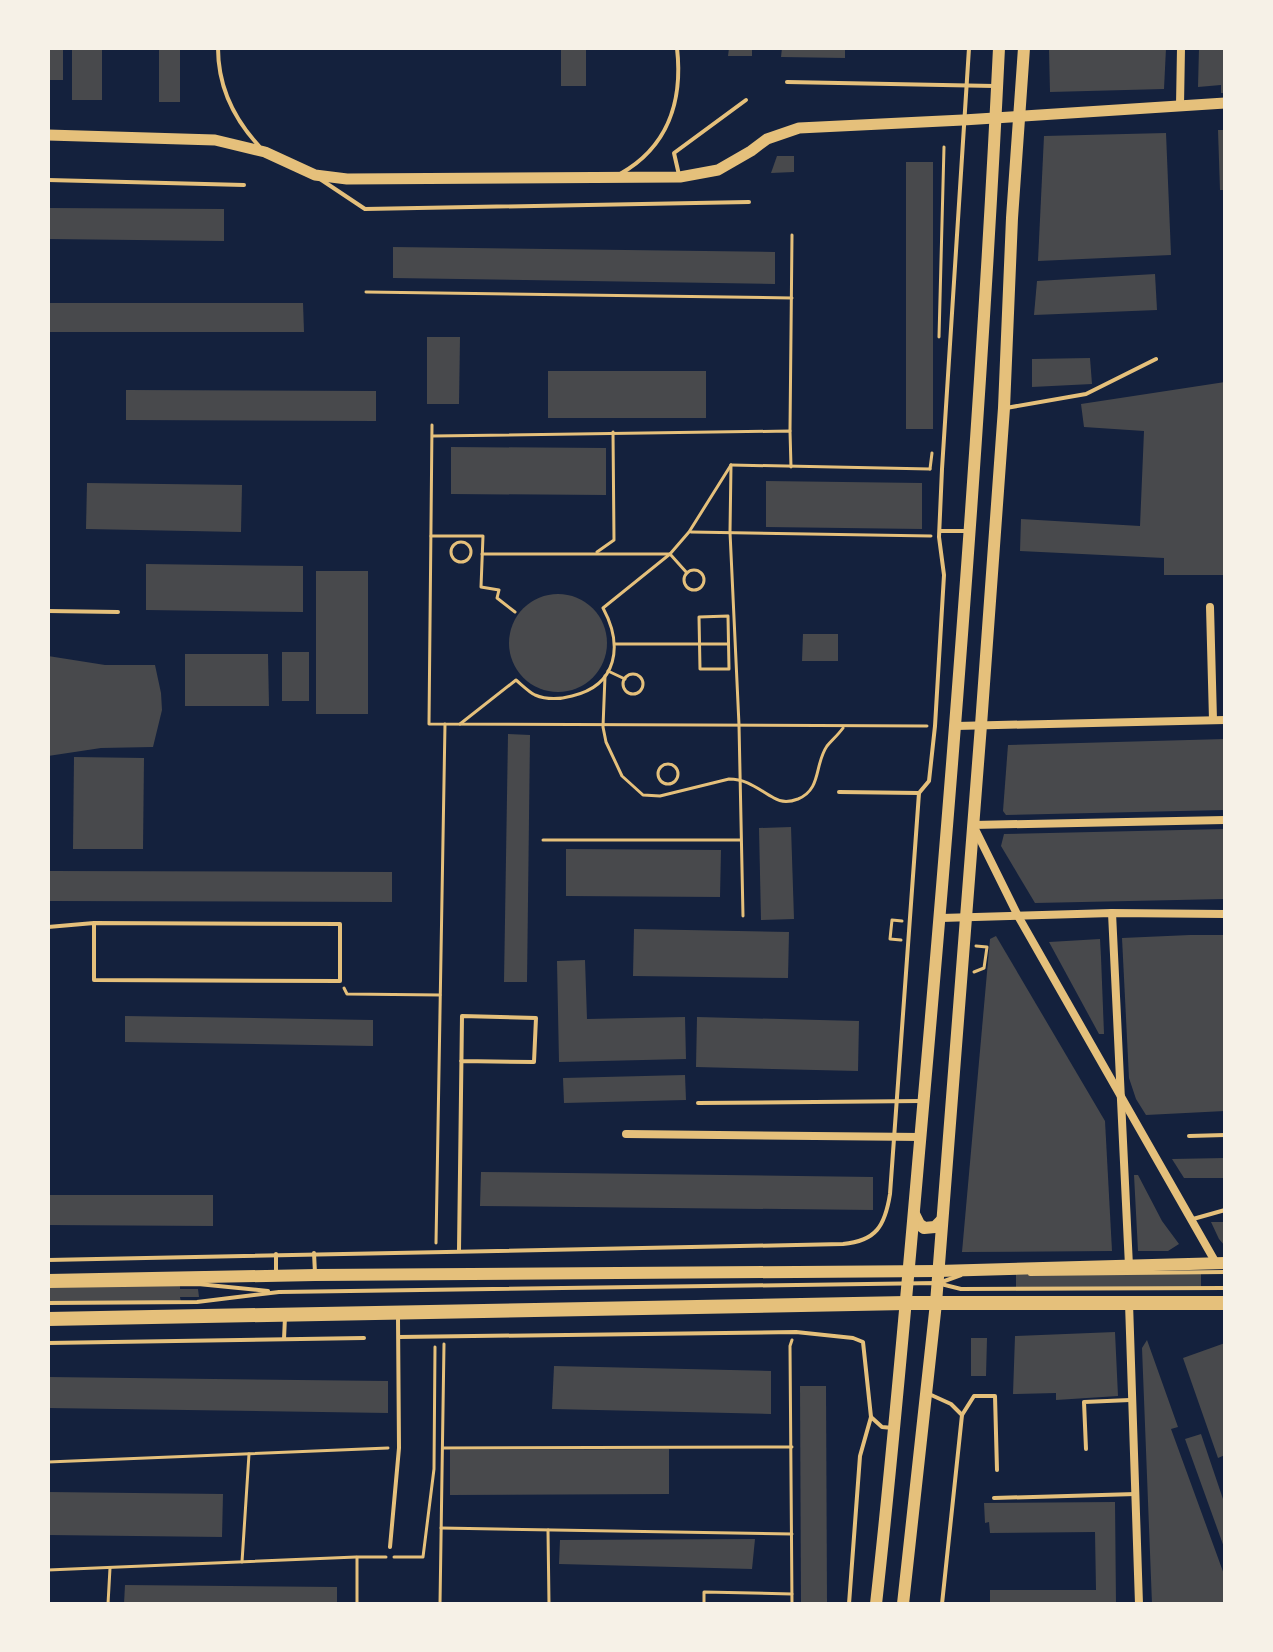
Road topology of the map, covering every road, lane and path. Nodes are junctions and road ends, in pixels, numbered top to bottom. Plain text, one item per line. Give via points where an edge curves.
1 (218, 48) edge
2 (677, 48) edge
3 (969, 48) edge
4 (999, 48) edge
5 (1024, 48) edge
6 (1181, 48) edge
7 (787, 82) dead end
8 (997, 86) junction
9 (967, 87) junction
10 (746, 100) dead end
11 (1225, 103) edge
12 (1180, 105) junction
13 (1019, 115) junction
14 (995, 117) junction
15 (963, 120) junction
16 (48, 135) edge
17 (944, 147) dead end
18 (265, 152) junction
19 (315, 175) junction
20 (680, 177) junction
21 (610, 179) junction
22 (48, 180) edge
23 (244, 185) dead end
24 (749, 202) dead end
25 (792, 235) dead end
26 (366, 292) dead end
27 (792, 298) junction
28 (939, 348) dead end
29 (1156, 359) dead end
30 (1004, 408) junction
31 (432, 425) dead end
32 (790, 431) junction
33 (613, 432) junction
34 (432, 436) junction
35 (933, 439) dead end
36 (731, 465) junction
37 (791, 467) junction
38 (930, 469) junction
39 (942, 469) junction
40 (971, 531) junction
41 (689, 532) junction
42 (730, 532) junction
43 (939, 534) junction
44 (431, 536) junction
45 (461, 536) junction
46 (461, 541) junction
47 (596, 552) junction
48 (482, 554) junction
49 (670, 554) junction
50 (687, 573) junction
51 (1210, 607) dead end
52 (48, 611) edge
53 (118, 612) dead end
54 (515, 612) dead end
55 (615, 644) junction
56 (699, 644) junction
57 (729, 644) junction
58 (736, 644) junction
59 (608, 671) junction
60 (605, 676) junction
61 (625, 679) junction
62 (1213, 720) junction
63 (1225, 720) edge
64 (445, 724) junction
65 (460, 724) junction
66 (603, 725) junction
67 (739, 725) junction
68 (981, 725) junction
69 (844, 726) junction
70 (935, 726) junction
71 (956, 726) junction
72 (739, 779) junction
73 (670, 783) junction
74 (839, 792) dead end
75 (673, 793) junction
76 (919, 793) junction
77 (1225, 820) edge
78 (973, 825) junction
79 (543, 840) dead end
80 (741, 840) junction
81 (1112, 913) junction
82 (1225, 914) edge
83 (743, 916) dead end
84 (1018, 916) junction
85 (964, 917) junction
86 (941, 918) junction
87 (909, 921) junction
88 (94, 923) junction
89 (48, 927) edge
90 (890, 939) dead end
91 (987, 947) dead end
92 (959, 979) junction
93 (340, 981) junction
94 (440, 995) junction
95 (461, 1061) junction
96 (1120, 1098) junction
97 (895, 1101) junction
98 (924, 1101) junction
99 (698, 1103) dead end
100 (626, 1134) dead end
101 (1225, 1135) edge
102 (1189, 1136) dead end
103 (894, 1137) junction
104 (921, 1137) junction
105 (437, 1168) dead end
106 (1225, 1210) edge
107 (914, 1214) junction
108 (1191, 1219) junction
109 (941, 1221) junction
110 (459, 1250) junction
111 (314, 1253) junction
112 (276, 1254) junction
113 (48, 1260) edge
114 (1129, 1266) junction
115 (1222, 1266) edge
116 (315, 1275) junction
117 (276, 1276) junction
118 (937, 1277) junction
119 (908, 1278) junction
120 (48, 1280) edge
121 (48, 1286) edge
122 (1225, 1288) edge
123 (279, 1292) junction
124 (48, 1303) edge
125 (906, 1303) junction
126 (936, 1303) junction
127 (1129, 1303) junction
128 (1225, 1303) edge
129 (398, 1313) junction
130 (285, 1315) junction
131 (48, 1319) edge
132 (796, 1332) junction
133 (443, 1336) junction
134 (399, 1337) junction
135 (364, 1338) dead end
136 (284, 1339) junction
137 (48, 1343) edge
138 (926, 1393) junction
139 (1133, 1399) junction
140 (962, 1415) junction
141 (871, 1417) junction
142 (896, 1428) junction
143 (792, 1447) junction
144 (399, 1448) junction
145 (443, 1448) junction
146 (1086, 1449) dead end
147 (249, 1454) junction
148 (48, 1462) edge
149 (997, 1470) dead end
150 (1136, 1494) junction
151 (994, 1498) dead end
152 (441, 1528) junction
153 (548, 1530) junction
154 (792, 1534) junction
155 (390, 1547) dead end
156 (357, 1557) dead end
157 (242, 1562) junction
158 (110, 1567) junction
159 (48, 1570) edge
160 (792, 1594) junction
161 (108, 1604) edge
162 (440, 1604) edge
163 (549, 1604) edge
164 (704, 1604) edge
165 (792, 1604) edge
166 (849, 1604) edge
167 (876, 1604) edge
168 (903, 1604) edge
169 (942, 1604) edge
170 (1139, 1604) edge

1 - 18 lane via 220,76 234,114
2 - 21 lane via 678,91 667,123 648,155
3 - 9 lane
4 - 8 main road
5 - 13 main road
6 - 12 street
7 - 9 lane
8 - 9 lane
8 - 14 main road
9 - 15 lane
10 - 20 lane via 674,153
11 - 12 street
12 - 13 street
13 - 14 street
13 - 30 main road
14 - 15 street
14 - 40 main road
15 - 20 street via 787,130 718,170
15 - 39 lane
16 - 18 street via 215,140
17 - 28 path
18 - 19 street
19 - 21 street
19 - 24 lane via 365,209
20 - 21 street
22 - 23 lane
25 - 27 path
26 - 27 path
27 - 32 path
29 - 30 lane via 1086,394
30 - 68 main road
31 - 34 path
32 - 33 path
32 - 37 path
33 - 34 path
33 - 47 path via 614,540
34 - 44 path
35 - 38 path
36 - 37 path
36 - 41 path
36 - 42 path
37 - 38 path
38 - 39 path
39 - 43 lane
40 - 43 lane
40 - 71 main road
41 - 42 path
41 - 49 path
42 - 43 path
42 - 58 path
43 - 70 lane via 944,575
44 - 45 path
44 - 64 path via 429,724
45 - 46 path
45 - 48 path via 483,536
46 - 46 path via 452,553 463,562 471,552
47 - 48 path
47 - 49 path
48 - 54 path via 481,587 499,590 497,598
49 - 50 path
49 - 55 path via 603,608
50 - 50 path via 686,587 698,589 701,574
51 - 62 street
52 - 53 lane
55 - 56 path
55 - 59 path
56 - 57 path
56 - 57 path via 700,669 729,669
56 - 57 path via 699,617 713,616 728,616
57 - 58 path
58 - 67 path
59 - 60 path
59 - 61 path
60 - 65 path via 594,689 563,699 535,695 516,680
60 - 66 path
61 - 61 path via 628,692 638,693 643,687 639,676
62 - 63 street
62 - 68 street
64 - 65 path
64 - 94 path
65 - 66 path
66 - 67 path
66 - 75 path via 622,776 643,795
67 - 69 path
67 - 72 path
68 - 71 street
68 - 78 main road
69 - 70 path
69 - 72 path via 827,746 807,795 777,801
70 - 76 lane via 929,781
71 - 86 main road
72 - 75 path
72 - 80 path
73 - 73 path via 678,770 664,764 658,774
73 - 75 path
74 - 76 lane
76 - 87 lane
77 - 78 street
78 - 84 street
78 - 85 main road
79 - 80 path
80 - 83 path
81 - 82 street
81 - 84 street
81 - 96 street
84 - 85 street
84 - 96 street
85 - 86 street
85 - 92 main road
86 - 98 main road
87 - 90 path via 892,920
87 - 97 lane
88 - 89 lane
88 - 93 lane via 340,924
88 - 93 lane via 94,980
91 - 92 path via 984,968
92 - 109 main road
93 - 94 path via 347,994
94 - 105 path
95 - 95 lane via 462,1016 536,1018 534,1062
95 - 110 lane
96 - 108 street
96 - 114 street
97 - 98 lane
97 - 99 lane
97 - 103 lane
98 - 104 main road
100 - 103 street
101 - 102 lane
103 - 104 street
103 - 110 lane via 887,1210 873,1236 859,1243
104 - 107 main road
106 - 108 lane
107 - 109 main road via 924,1228
107 - 119 main road
108 - 115 street
109 - 118 main road
110 - 111 lane
111 - 112 lane
111 - 116 lane
112 - 113 lane
112 - 117 lane
114 - 115 main road
114 - 118 main road
115 - 118 lane
116 - 117 main road
116 - 119 main road
117 - 120 main road
118 - 119 main road
118 - 122 lane via 961,1289
118 - 126 main road
119 - 123 lane
119 - 125 main road
121 - 123 lane via 198,1284
123 - 124 lane via 197,1302
125 - 126 main road
125 - 129 main road
125 - 142 main road
126 - 127 main road
126 - 138 main road
127 - 128 main road
127 - 139 street
129 - 130 main road
129 - 134 lane
130 - 131 main road
130 - 136 lane
132 - 133 lane
132 - 141 lane via 863,1342
132 - 143 path via 790,1346
133 - 134 lane
133 - 145 path
134 - 144 lane
135 - 136 lane
136 - 137 lane
138 - 140 lane
138 - 168 main road
139 - 146 lane via 1084,1402
139 - 150 street
140 - 149 lane via 974,1396 995,1396
140 - 169 lane
141 - 142 lane via 882,1427
141 - 166 lane via 860,1456
142 - 167 main road
143 - 145 path
143 - 154 path
144 - 147 path
144 - 155 lane
145 - 152 path
147 - 148 path
147 - 157 path
150 - 151 lane
150 - 170 street
152 - 153 path
152 - 162 path
153 - 154 path
153 - 163 path
154 - 160 path
156 - 157 path
157 - 158 path
158 - 159 path
158 - 161 path
160 - 164 path via 704,1592
160 - 165 path

